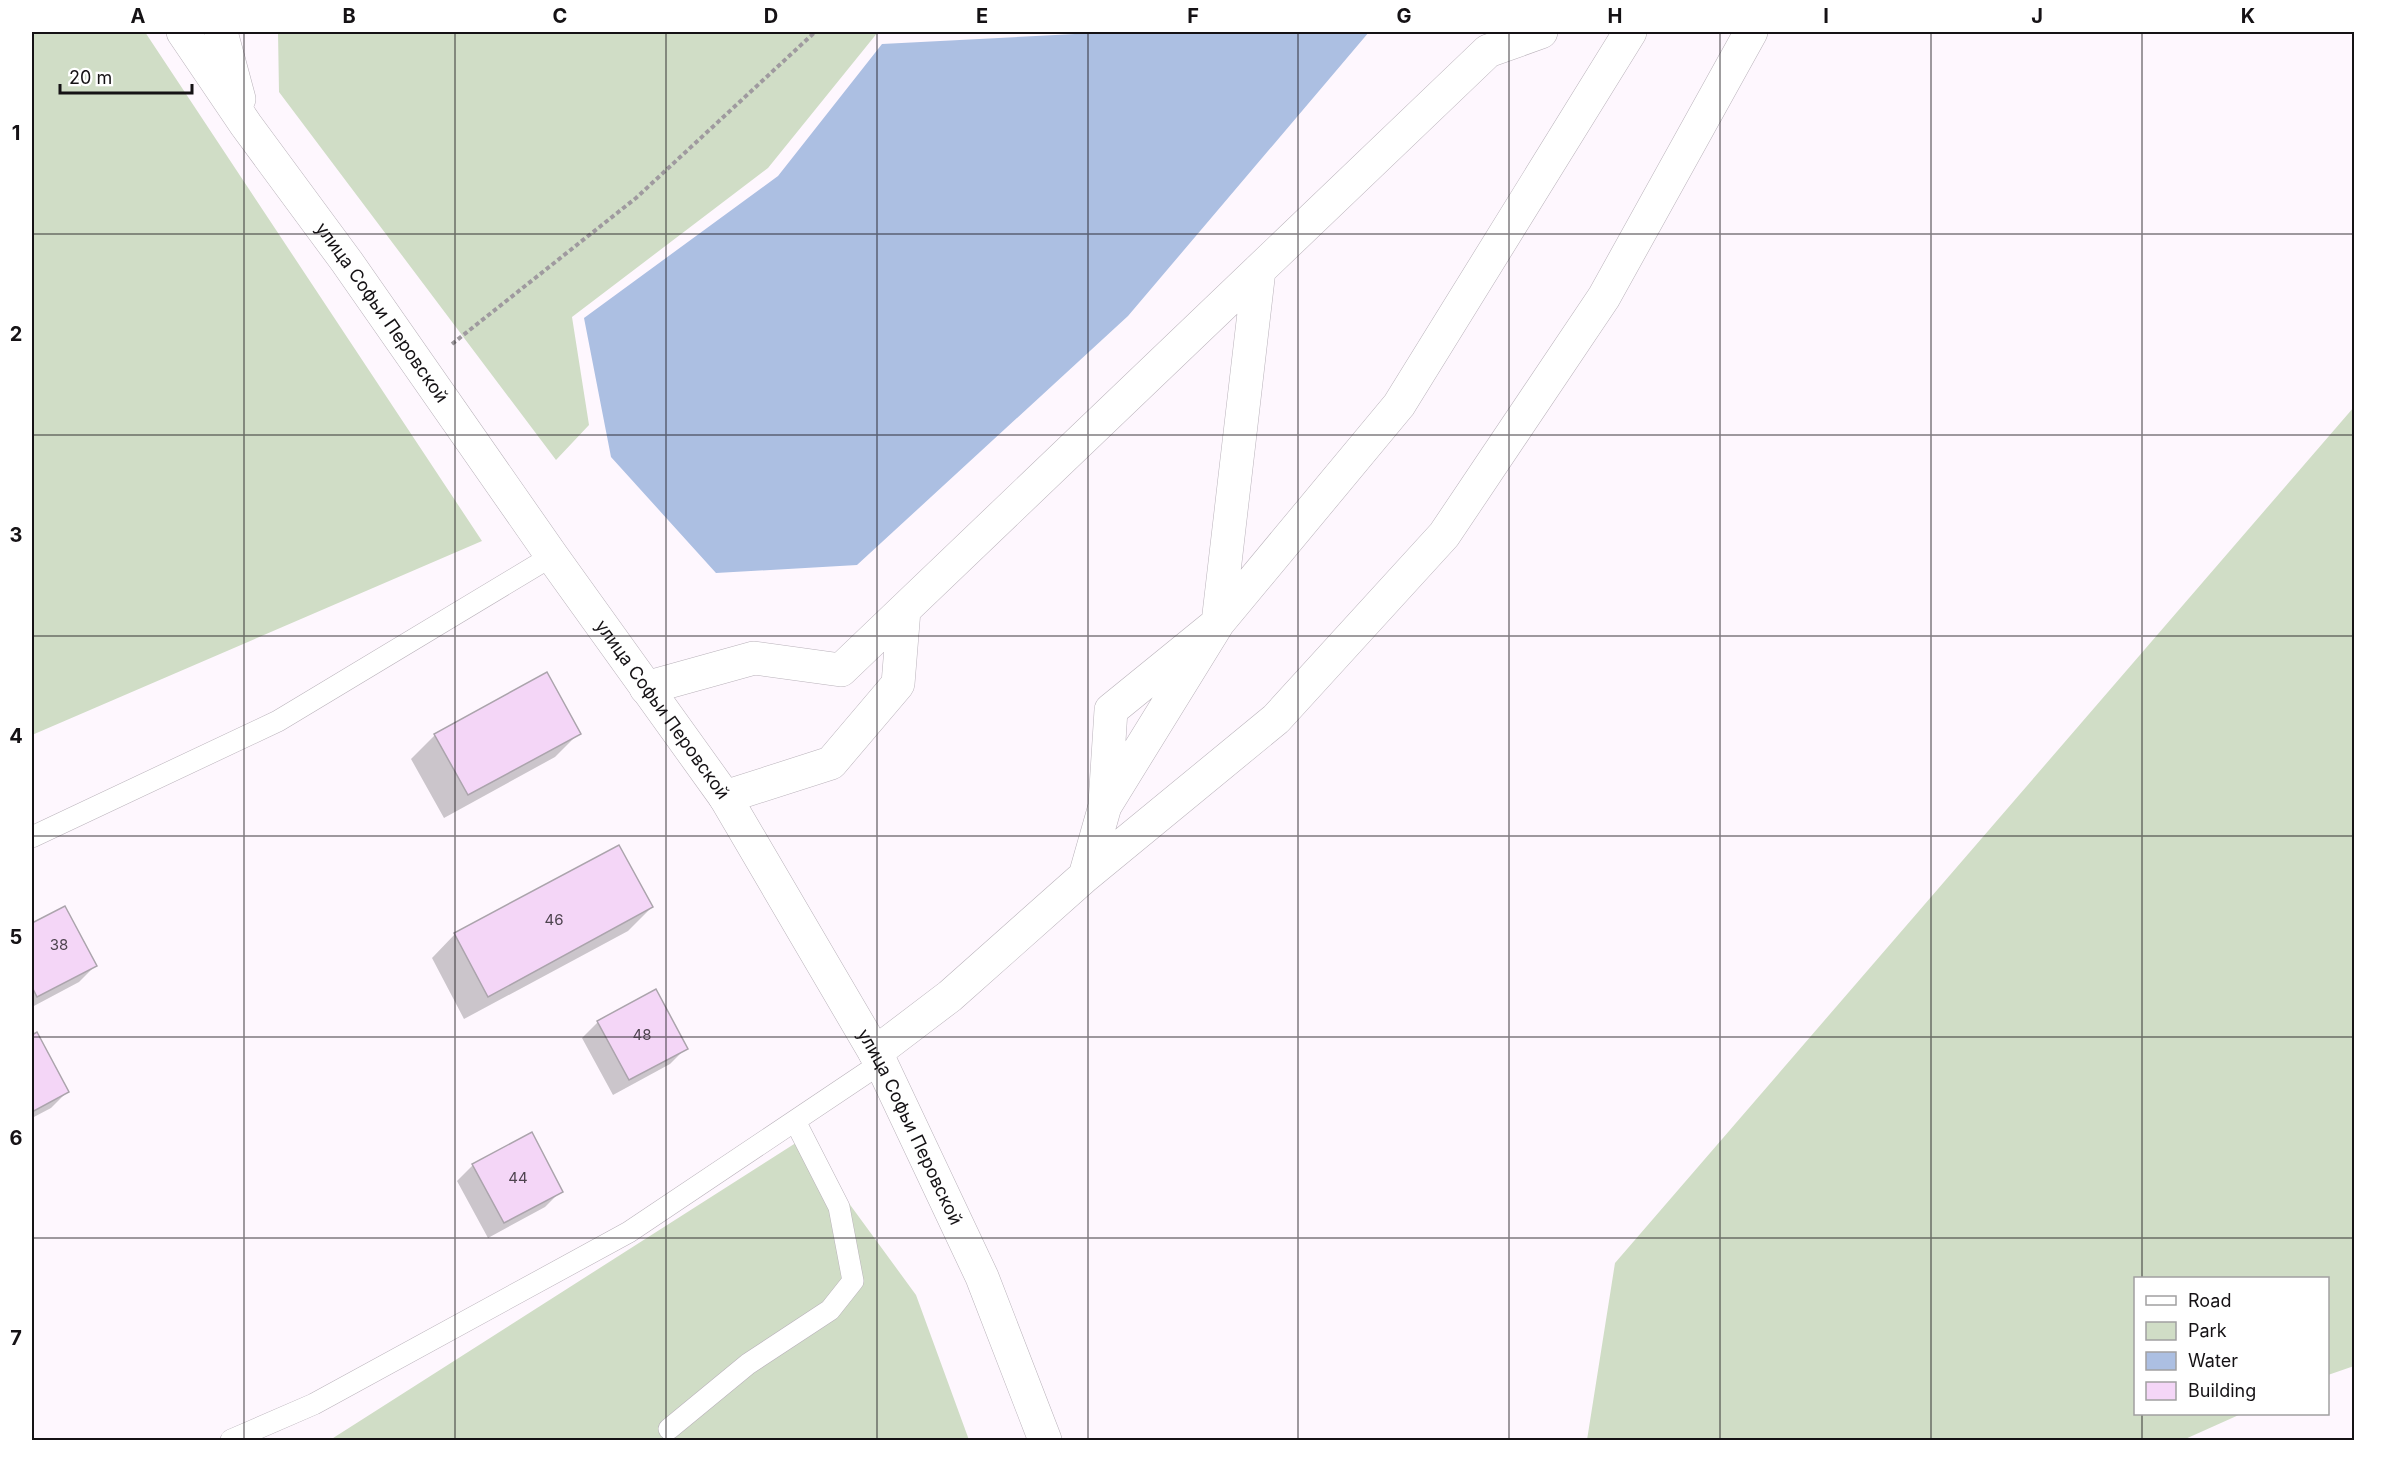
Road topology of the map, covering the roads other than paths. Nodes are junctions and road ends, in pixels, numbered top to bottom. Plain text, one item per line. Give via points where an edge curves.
1 (183, 32) edge
2 (221, 32) edge
3 (1540, 32) edge
4 (1630, 32) edge
5 (1751, 32) edge
6 (246, 124) junction
7 (1259, 270) junction
8 (552, 556) junction
9 (904, 610) junction
10 (1218, 623) junction
11 (646, 688) junction
12 (725, 796) junction
13 (1105, 806) junction
14 (32, 837) edge
15 (1085, 876) junction
16 (878, 1058) junction
17 (795, 1120) junction
18 (669, 1429) dead end
19 (231, 1440) edge
20 (1045, 1440) edge

1 - 6 street, улица Софьи Перовской
2 - 6 street
3 - 7 street via 1488,51
4 - 10 street via 1399,405
5 - 15 street via 1604,297 1444,535 1275,719
6 - 8 street, улица Софьи Перовской
7 - 9 street
7 - 10 street
8 - 11 street, улица Софьи Перовской
8 - 14 lane via 278,721
9 - 11 street via 841,670 754,658
9 - 12 street via 898,684 831,763
10 - 13 street
10 - 13 street via 1111,710
11 - 12 street, улица Софьи Перовской
12 - 16 street, улица Софьи Перовской
13 - 15 street
15 - 16 street
16 - 17 lane
16 - 20 street, улица Софьи Перовской via 982,1277
17 - 18 lane via 839,1207 853,1281 830,1310 748,1364
17 - 19 lane via 630,1232 314,1404

